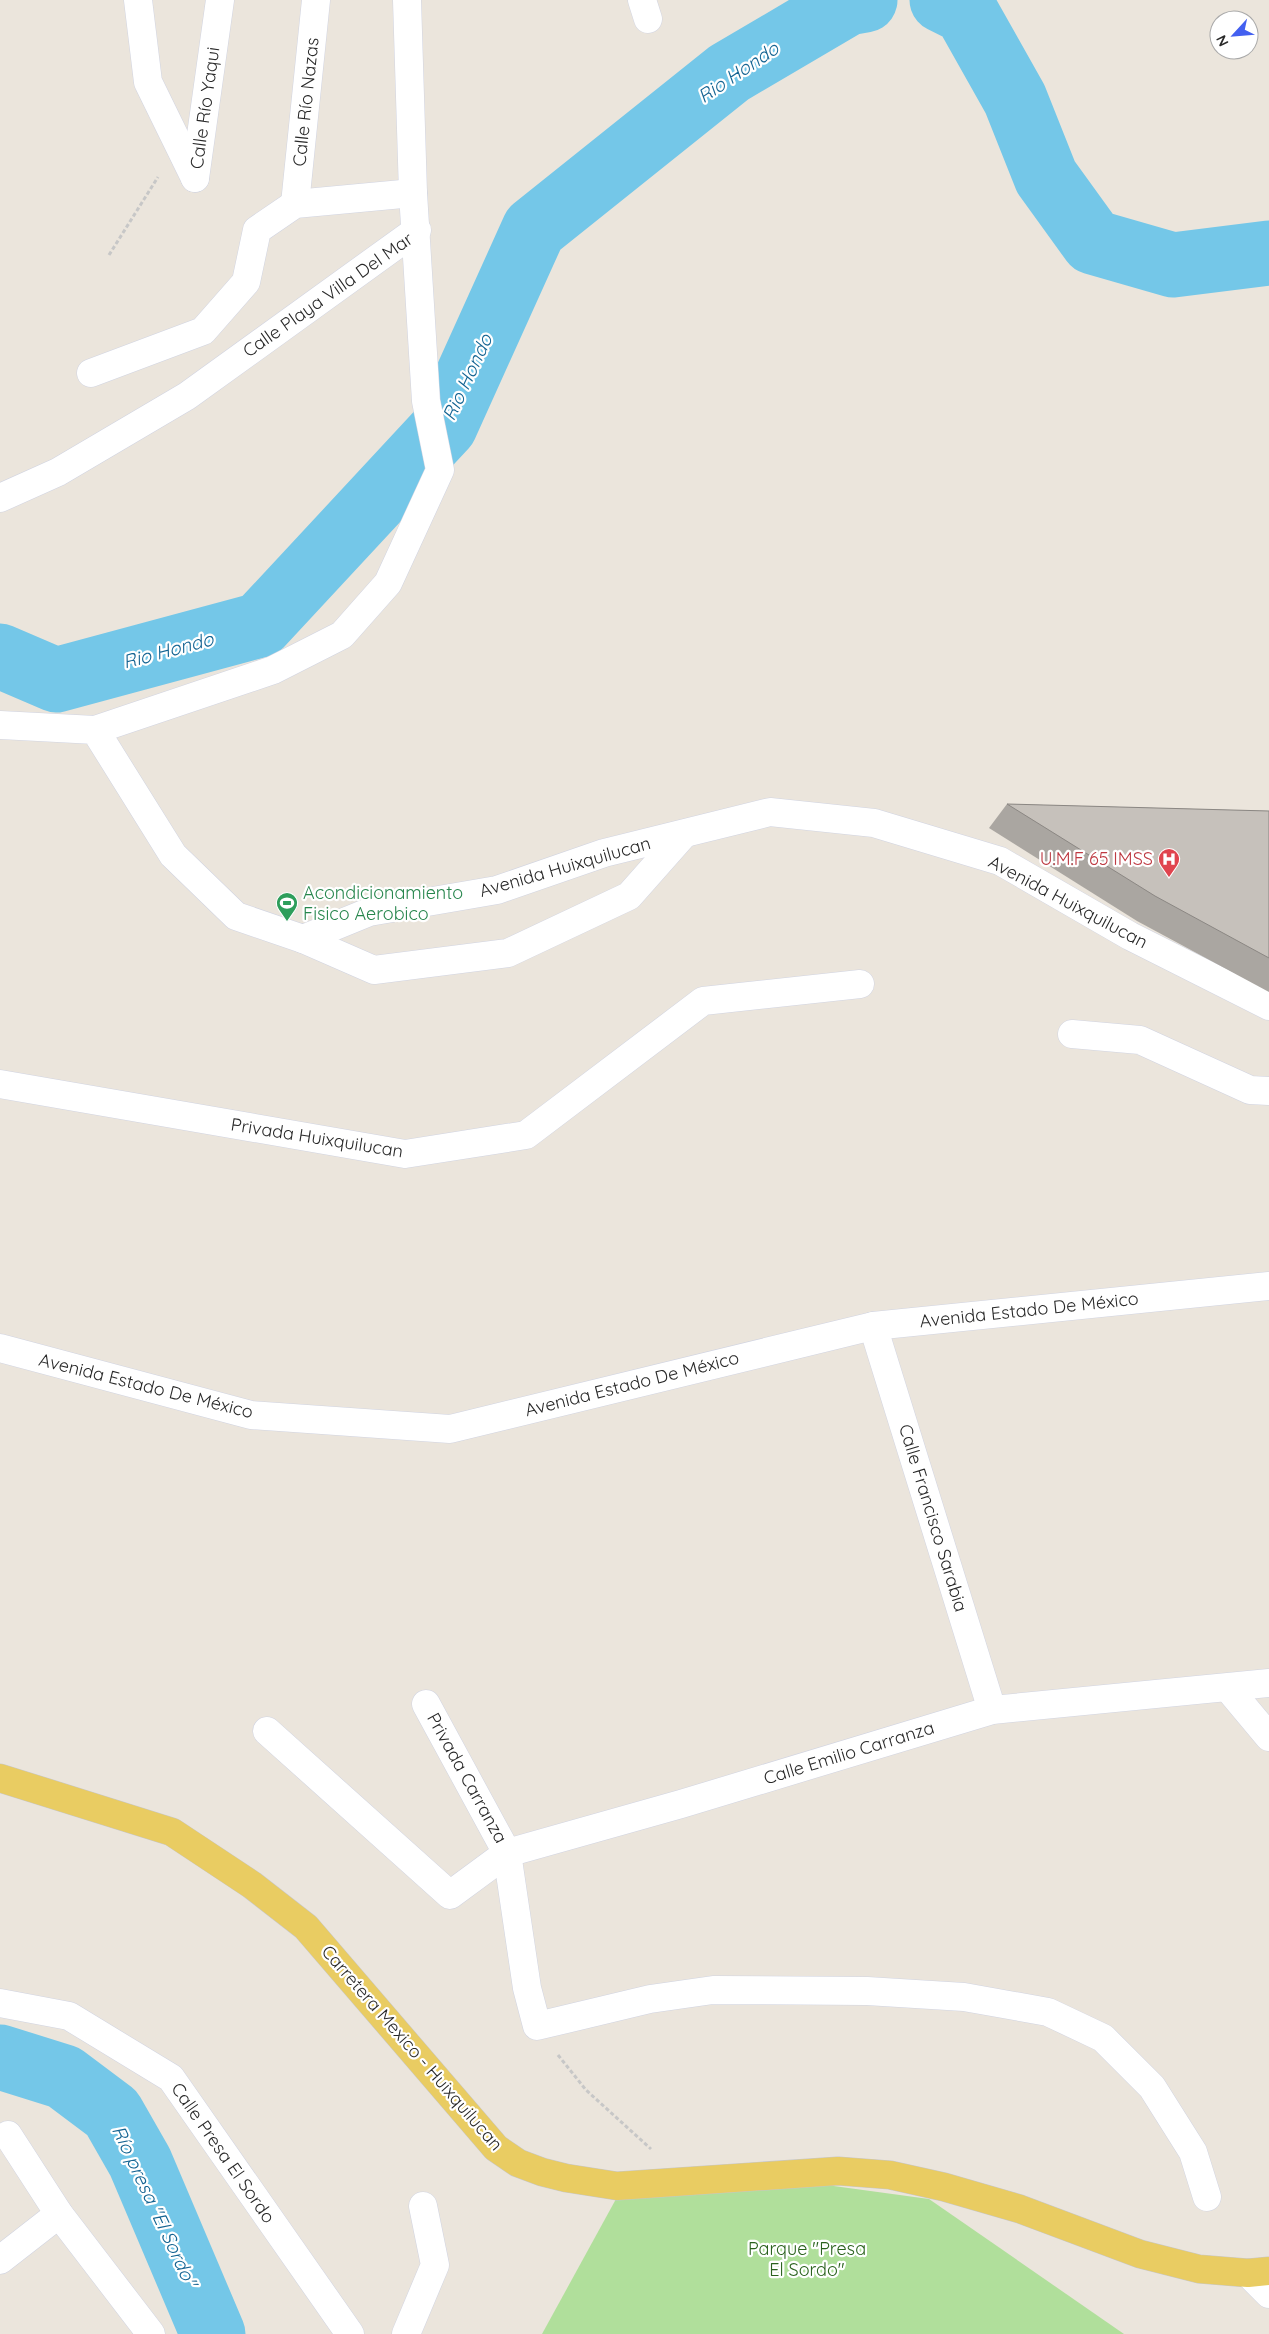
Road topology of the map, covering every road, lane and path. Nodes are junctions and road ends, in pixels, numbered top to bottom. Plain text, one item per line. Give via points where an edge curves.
1 (138, 0) edge
2 (220, 0) edge
3 (316, 0) edge
4 (407, 0) edge
5 (178, 144) junction
6 (413, 193) junction
7 (295, 204) junction
8 (417, 230) junction
9 (109, 255) dead end
10 (91, 373) dead end
11 (0, 498) edge
12 (0, 725) edge
13 (95, 730) junction
14 (683, 835) junction
15 (303, 939) junction
16 (860, 984) dead end
17 (1269, 1006) edge
18 (1072, 1034) dead end
19 (0, 1084) edge
20 (1269, 1091) edge
21 (1269, 1286) edge
22 (873, 1326) junction
23 (0, 1348) edge
24 (1269, 1683) edge
25 (1228, 1688) junction
26 (426, 1704) dead end
27 (992, 1710) junction
28 (267, 1731) dead end
29 (1269, 1737) edge
30 (0, 1778) edge
31 (508, 1853) junction
32 (0, 2003) edge
33 (537, 2026) junction
34 (8, 2135) dead end
35 (653, 2150) dead end
36 (1207, 2197) dead end
37 (423, 2206) dead end
38 (59, 2214) junction
39 (0, 2260) edge
40 (1258, 2272) edge
41 (1269, 2294) edge
42 (151, 2334) edge
43 (350, 2334) edge
44 (406, 2334) edge

1 - 5 street, Calle Río Yaqui via 148,82
2 - 5 street, Calle Río Yaqui via 195,178
3 - 7 street, Calle Río Nazas
4 - 6 street
5 - 9 path
6 - 7 street
6 - 8 street
7 - 10 street via 257,230 246,282 203,330
8 - 11 street, Calle Playa Villa Del Mar via 187,396 58,472
8 - 13 street, Calle Playa Villa Del Mar via 426,401 440,470 388,583 342,635 272,670
12 - 13 street
13 - 15 street, Avenida Huixquilucan via 173,855 236,916
14 - 15 street, Avenida Huixquilucan via 604,853 497,890 369,912
14 - 15 street, Avenida Huixquilucan via 629,896 508,953 374,970
14 - 17 street, Avenida Huixquilucan via 770,812 874,823 1000,861 1130,936
16 - 19 street, Privada Huixquilucan via 703,1001 526,1136 404,1154
18 - 20 street via 1140,1040 1250,1090
21 - 22 street, Avenida Estado De México
22 - 23 street, Avenida Estado De México via 450,1428 251,1415
22 - 27 street, Calle Francisco Sarabia
24 - 25 street, Calle Emilio Carranza
25 - 27 street, Calle Emilio Carranza
25 - 29 street
26 - 31 street, Privada Carranza
27 - 31 street, Calle Emilio Carranza
28 - 31 street, Calle Emilio Carranza via 450,1895
30 - 40 main road, Carretera Mexico - Huixquilucan via 172,1832 252,1886 306,1927 496,2148 518,2163 566,2178 617,2186 838,2171 890,2175 1020,2209 1140,2254 1199,2269
31 - 33 street via 527,1988
32 - 43 street, Calle Presa El Sordo via 70,2016 171,2078
33 - 35 path via 586,2090
33 - 36 street via 650,1999 713,1990 867,1991 964,1996 1048,2012 1103,2038 1152,2087 1193,2152
34 - 38 street
37 - 44 street via 435,2265
38 - 39 street
38 - 42 street
40 - 41 street

